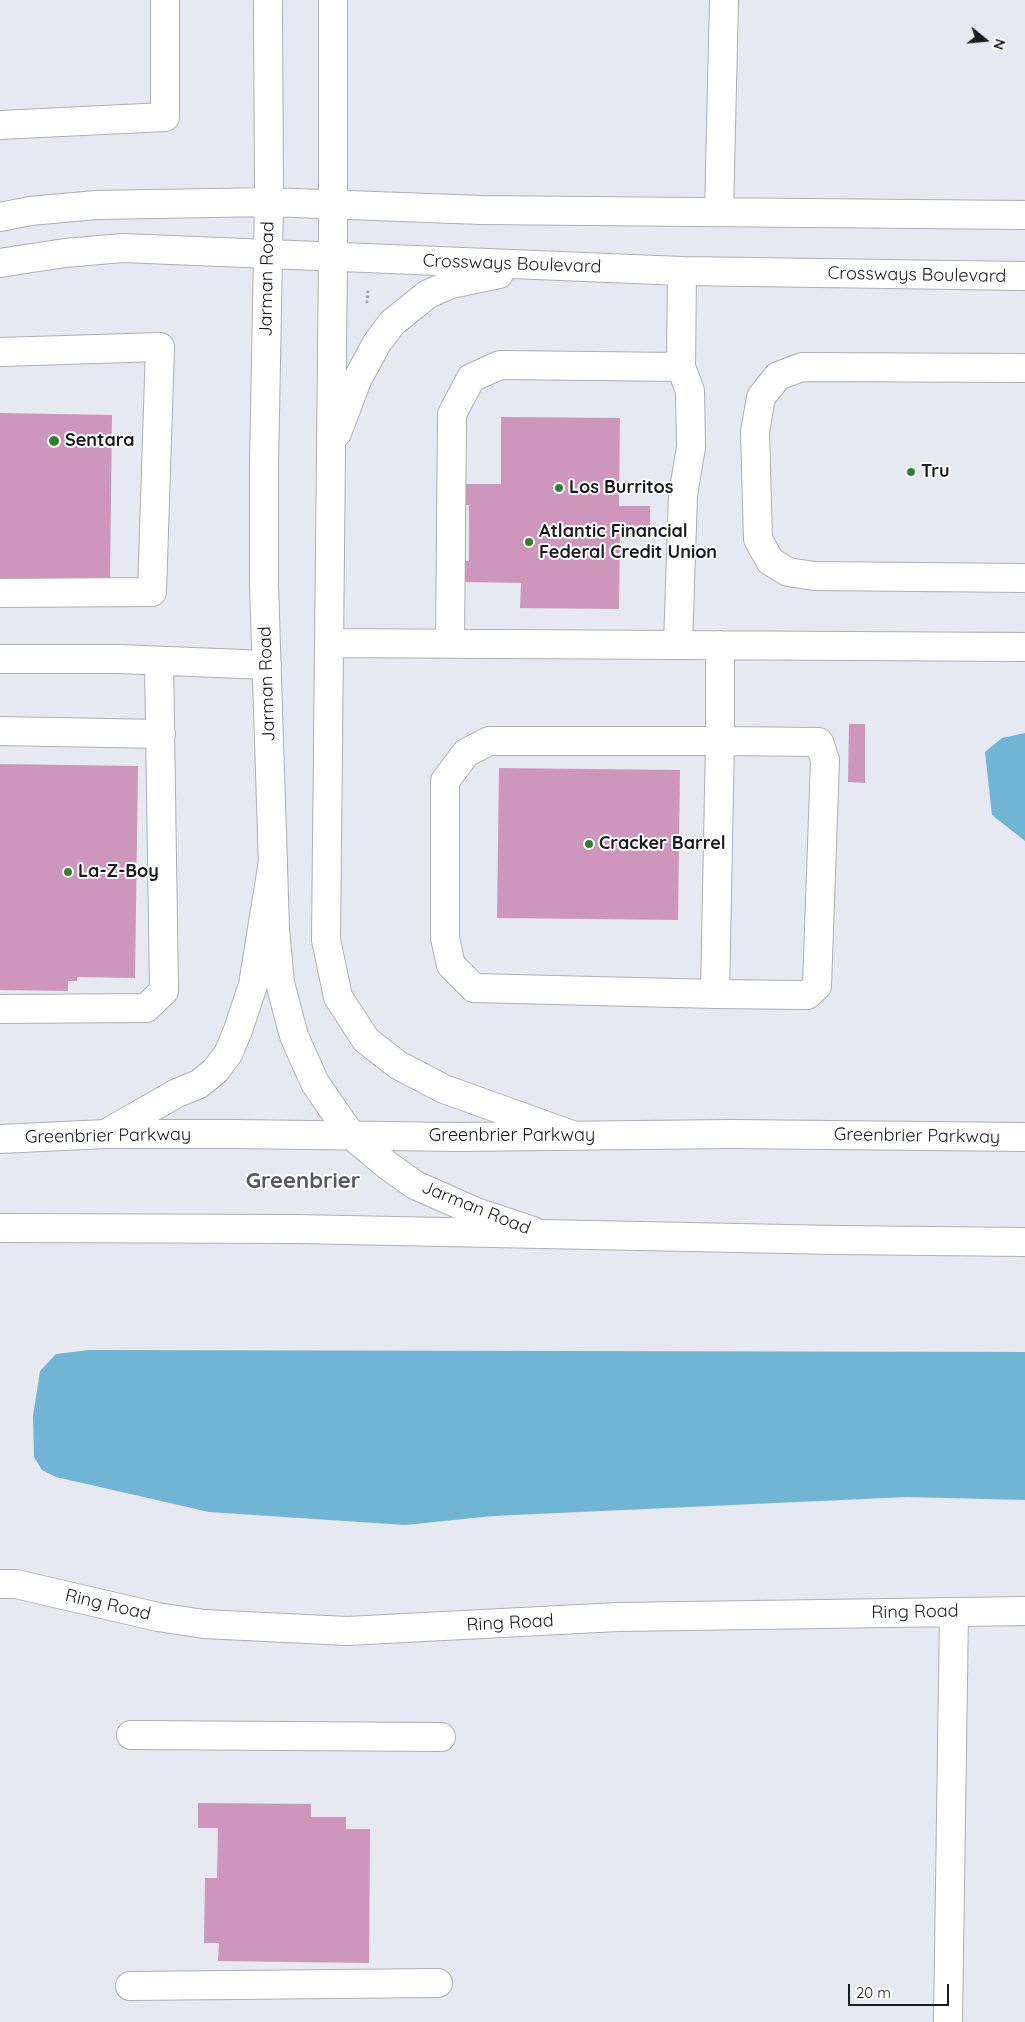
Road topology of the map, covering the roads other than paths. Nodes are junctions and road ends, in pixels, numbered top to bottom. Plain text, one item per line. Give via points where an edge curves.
1 (165, 0) edge
2 (268, 0) edge
3 (333, 0) edge
4 (724, 0) edge
5 (0, 125) edge
6 (268, 202) junction
7 (332, 203) junction
8 (719, 212) junction
9 (1025, 214) edge
10 (0, 216) edge
11 (268, 255) junction
12 (333, 257) junction
13 (0, 263) edge
14 (542, 266) junction
15 (682, 271) junction
16 (1025, 276) edge
17 (0, 352) edge
18 (681, 366) junction
19 (1025, 368) edge
20 (331, 451) junction
21 (1025, 578) edge
22 (0, 593) edge
23 (329, 643) junction
24 (450, 644) junction
25 (678, 645) junction
26 (720, 645) junction
27 (1025, 647) edge
28 (0, 659) edge
29 (159, 661) junction
30 (267, 665) junction
31 (0, 731) edge
32 (160, 734) junction
33 (720, 741) junction
34 (272, 861) junction
35 (715, 994) junction
36 (0, 1009) edge
37 (105, 1134) junction
38 (350, 1134) junction
39 (574, 1136) junction
40 (1025, 1137) edge
41 (0, 1139) edge
42 (0, 1228) edge
43 (540, 1234) junction
44 (1025, 1242) edge
45 (0, 1584) edge
46 (1025, 1611) edge
47 (954, 1612) junction
48 (131, 1735) dead end
49 (441, 1737) dead end
50 (438, 1983) dead end
51 (130, 1986) dead end
52 (948, 2022) edge

1 - 5 street via 165,117
2 - 6 street, Jarman Road
3 - 7 street
4 - 8 street
6 - 7 street
6 - 10 street via 96,205 30,210
6 - 11 street, Jarman Road
7 - 8 street via 481,210
7 - 12 street
8 - 9 street
11 - 12 street, Crossways Boulevard
11 - 13 street, Crossways Boulevard via 123,248
11 - 30 street, Jarman Road via 264,466
12 - 14 street, Crossways Boulevard
12 - 20 street
14 - 15 street, Crossways Boulevard
14 - 20 street via 451,284 428,294 392,323 357,380
15 - 16 street, Crossways Boulevard
15 - 18 street
17 - 22 street via 160,346 152,592
18 - 24 street via 500,366 471,378 452,414
18 - 25 street via 690,390 691,448 682,495
19 - 21 street via 802,367 778,376 761,397 755,432 758,538 770,561 788,572 814,576
20 - 23 street
23 - 24 street
23 - 39 street via 326,940 338,998 366,1040 398,1065 444,1089
24 - 25 street
25 - 26 street
26 - 27 street
26 - 33 street
28 - 29 street
29 - 30 street
29 - 32 street
30 - 34 street, Jarman Road
31 - 32 street
32 - 36 street via 164,991 146,1008
33 - 35 street
33 - 35 street via 819,742 825,760 817,986 807,995
33 - 35 street via 489,741 466,753 445,781 445,938 451,965 474,988
34 - 37 street via 253,986 228,1054 199,1084
34 - 38 street, Jarman Road via 280,983 294,1036 315,1083
37 - 38 street, Greenbrier Parkway
37 - 41 street, Greenbrier Parkway
38 - 39 street, Greenbrier Parkway
38 - 43 street, Jarman Road via 415,1185 476,1212
39 - 40 street, Greenbrier Parkway
42 - 43 street
43 - 44 street
45 - 47 street, Ring Road via 16,1584 158,1617 204,1624 348,1631 618,1617
46 - 47 street, Ring Road
47 - 52 street
48 - 49 street
50 - 51 street

